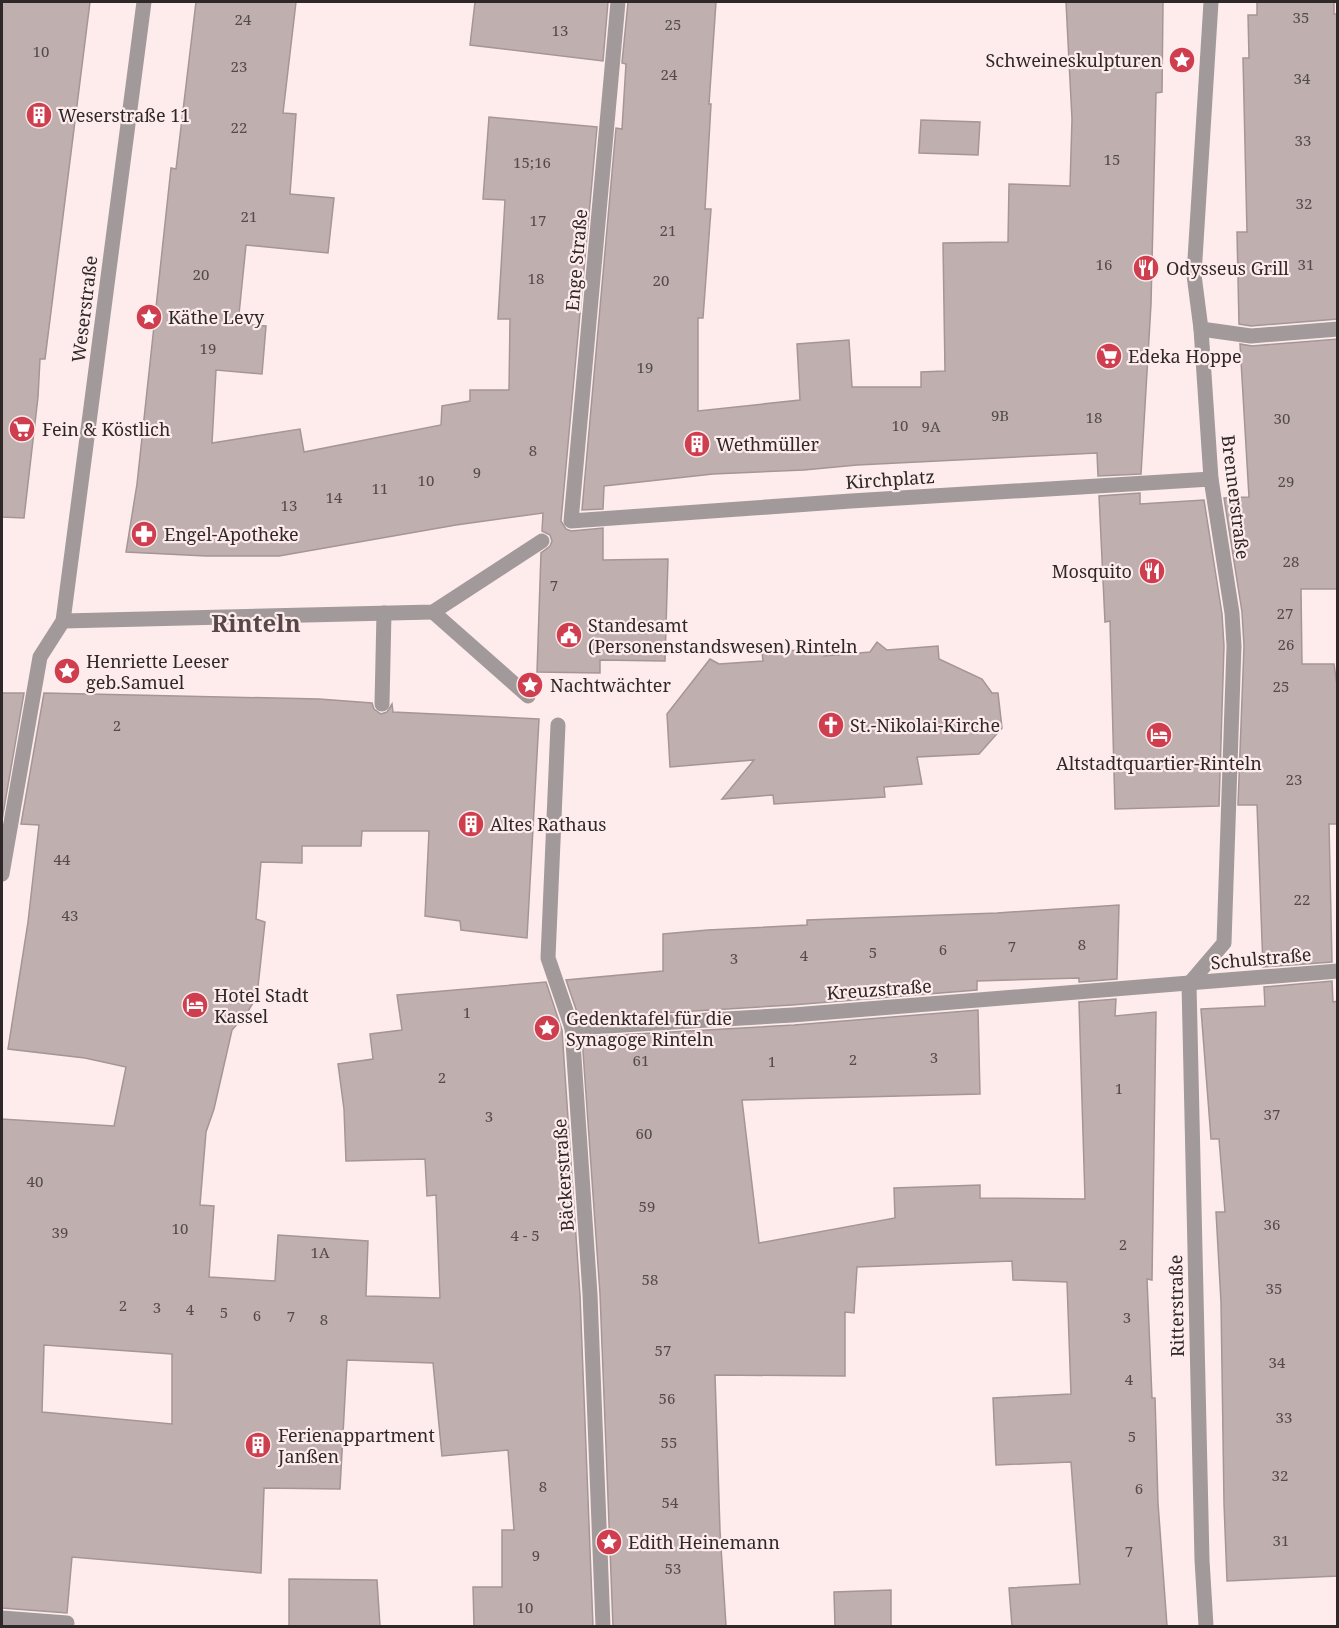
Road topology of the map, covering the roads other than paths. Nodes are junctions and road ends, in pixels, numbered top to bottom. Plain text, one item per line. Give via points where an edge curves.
1 (144, 2) edge
2 (618, 2) edge
3 (1210, 2) edge
4 (1201, 329) junction
5 (1338, 329) edge
6 (1211, 479) junction
7 (571, 521) joint
8 (542, 542) dead end
9 (433, 612) junction
10 (384, 613) junction
11 (63, 621) junction
12 (528, 696) dead end
13 (382, 704) dead end
14 (558, 725) dead end
15 (2, 874) edge
16 (1338, 971) edge
17 (1188, 984) junction
18 (572, 1028) junction
19 (2, 1618) edge
20 (68, 1623) dead end
21 (603, 1626) edge
22 (1206, 1626) edge

1 - 11 street, Weserstraße
2 - 7 street, Enge Straße
3 - 4 street, Brennerstraße via 1194,275
4 - 5 street via 1251,336
4 - 6 street, Brennerstraße
6 - 7 street, Kirchplatz
6 - 17 street, Brennerstraße via 1234,646 1224,943
8 - 9 street
9 - 10 street
9 - 12 street
10 - 11 street
10 - 13 street
11 - 15 street via 40,657
14 - 18 street, Bäckerstraße via 548,957
16 - 17 street, Schulstraße
17 - 18 street, Kreuzstraße
17 - 22 street, Ritterstraße
18 - 21 street, Bäckerstraße via 590,1294
19 - 20 street

